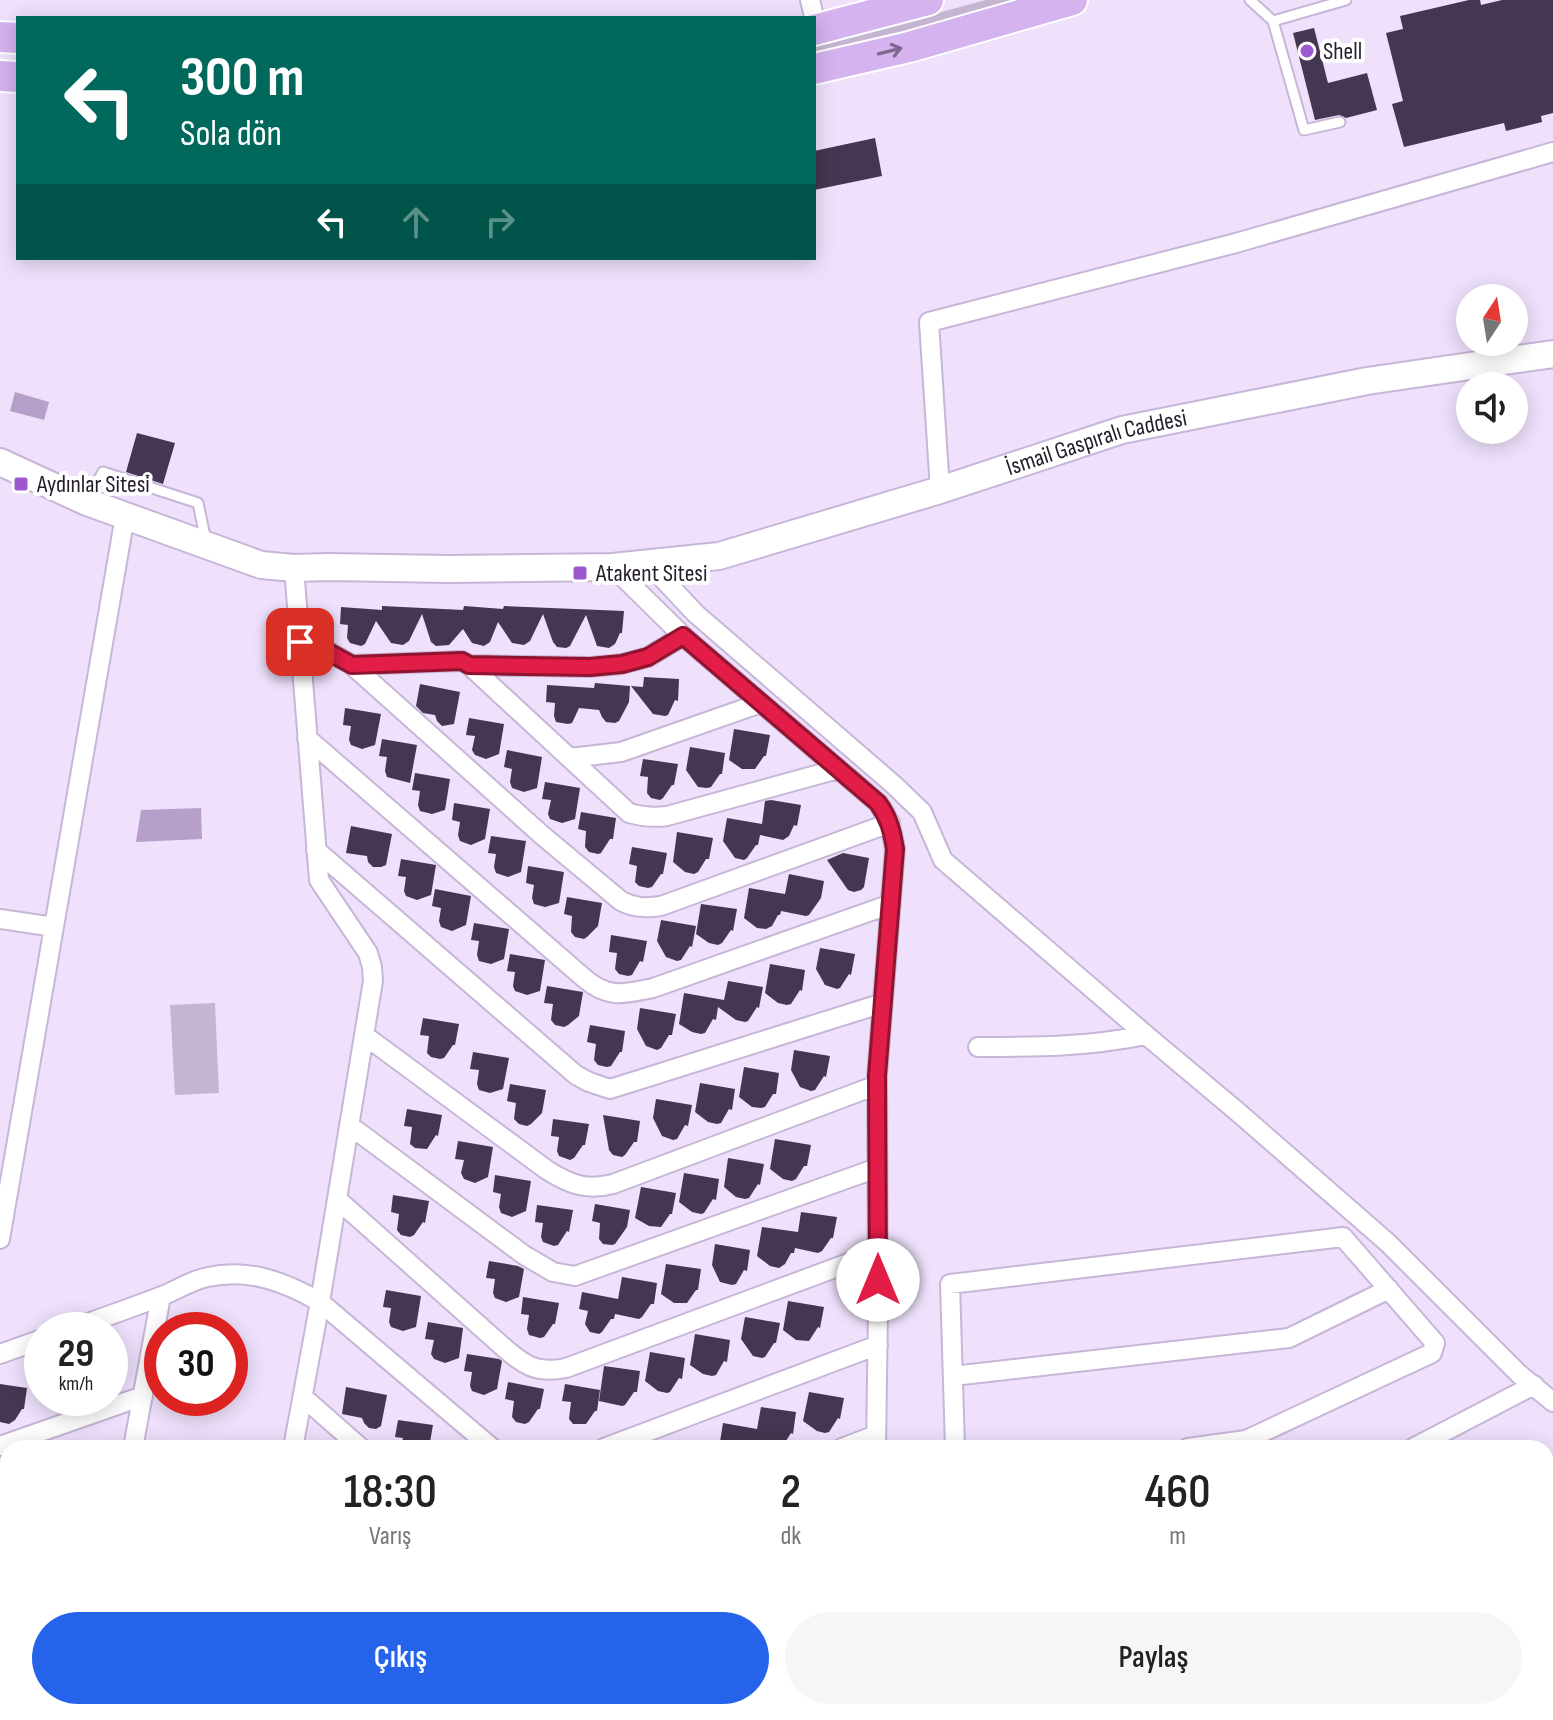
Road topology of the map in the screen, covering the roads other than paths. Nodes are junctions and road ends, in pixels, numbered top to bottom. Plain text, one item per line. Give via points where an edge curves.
1 (928, 0) edge
2 (1072, 0) edge
3 (1250, 0) edge
4 (1346, 0) edge
5 (816, 20) edge
6 (1273, 21) junction
7 (816, 69) edge
8 (1340, 122) dead end
9 (1553, 152) edge
10 (1553, 354) edge
11 (0, 462) edge
12 (940, 490) junction
13 (87, 502) junction
14 (125, 516) junction
15 (207, 545) junction
16 (648, 563) junction
17 (613, 567) junction
18 (294, 568) junction
19 (683, 636) junction
20 (300, 642) junction
21 (352, 665) junction
22 (469, 665) junction
23 (761, 703) junction
24 (307, 738) junction
25 (570, 758) junction
26 (838, 769) junction
27 (890, 823) junction
28 (316, 850) junction
29 (891, 904) junction
30 (0, 919) edge
31 (54, 927) junction
32 (883, 1003) junction
33 (364, 1035) junction
34 (1146, 1035) junction
35 (978, 1047) dead end
36 (877, 1085) junction
37 (349, 1125) junction
38 (877, 1168) junction
39 (337, 1199) junction
40 (0, 1239) edge
41 (878, 1252) junction
42 (1430, 1285) junction
43 (1389, 1289) junction
44 (161, 1296) junction
45 (320, 1302) junction
46 (1404, 1308) junction
47 (117, 1312) edge
48 (24, 1345) edge
49 (878, 1345) junction
50 (0, 1354) edge
51 (953, 1376) junction
52 (1534, 1385) junction
53 (143, 1396) junction
54 (303, 1397) junction
55 (1553, 1402) edge
56 (17, 1440) edge
57 (135, 1440) edge
58 (295, 1440) edge
59 (352, 1440) edge
60 (483, 1440) edge
61 (625, 1440) edge
62 (876, 1440) edge
63 (955, 1440) edge
64 (1246, 1440) edge
65 (1428, 1440) edge

1 - 5 main road
7 -> 2 main road
3 - 6 lane
4 - 6 lane
6 - 8 lane via 1304,130
9 - 12 street via 1236,243 929,322
10 - 12 main road, İsmail Gaspıralı Caddesi via 1367,381 1122,430
11 - 13 main road, İsmail Gaspıralı Caddesi
12 - 16 main road, İsmail Gaspıralı Caddesi via 719,556
13 - 14 main road, İsmail Gaspıralı Caddesi
13 - 15 lane via 103,472 198,503
14 - 15 main road, İsmail Gaspıralı Caddesi
14 - 31 street
15 - 18 main road, İsmail Gaspıralı Caddesi via 261,565
16 - 17 main road, İsmail Gaspıralı Caddesi
16 - 34 street via 696,614 922,812 943,860
17 - 18 main road, İsmail Gaspıralı Caddesi
17 - 19 street
18 - 20 street
19 - 22 street via 648,657 622,664
19 - 23 street
20 - 21 street
20 - 24 street
21 - 22 street
21 - 27 street via 629,906 661,906
22 - 25 street
23 - 25 street via 629,749
23 - 26 street
24 - 28 street
24 - 29 street via 604,991 653,988
25 - 26 street via 629,813 655,818
26 - 27 street via 878,803
27 - 29 street via 895,849
28 - 32 street via 576,1075 610,1089
28 - 33 street via 319,880 372,967
29 - 32 street
30 - 31 street
31 - 40 street
32 - 36 street
33 - 36 street via 547,1170 585,1188 613,1184
33 - 37 street
34 - 35 street via 1058,1047
34 - 42 street
36 - 38 street
37 - 38 street via 524,1255 553,1272 575,1276
37 - 39 street
38 - 41 street
39 - 41 street via 533,1369 566,1368
39 - 45 street
41 - 49 street
42 - 46 street
42 - 52 street
43 - 46 street
43 - 51 street via 1289,1338
43 - 51 street via 1343,1237 950,1284
44 - 45 street via 205,1277 246,1274 287,1285
44 - 47 street
44 - 53 street
45 - 54 street
45 - 60 street
46 - 64 street via 1435,1343 1432,1353
48 - 50 street
49 - 61 street
49 - 62 street
51 - 63 street
52 - 55 street
52 - 65 street
53 - 56 street
53 - 57 street
54 - 58 street
54 - 59 street

